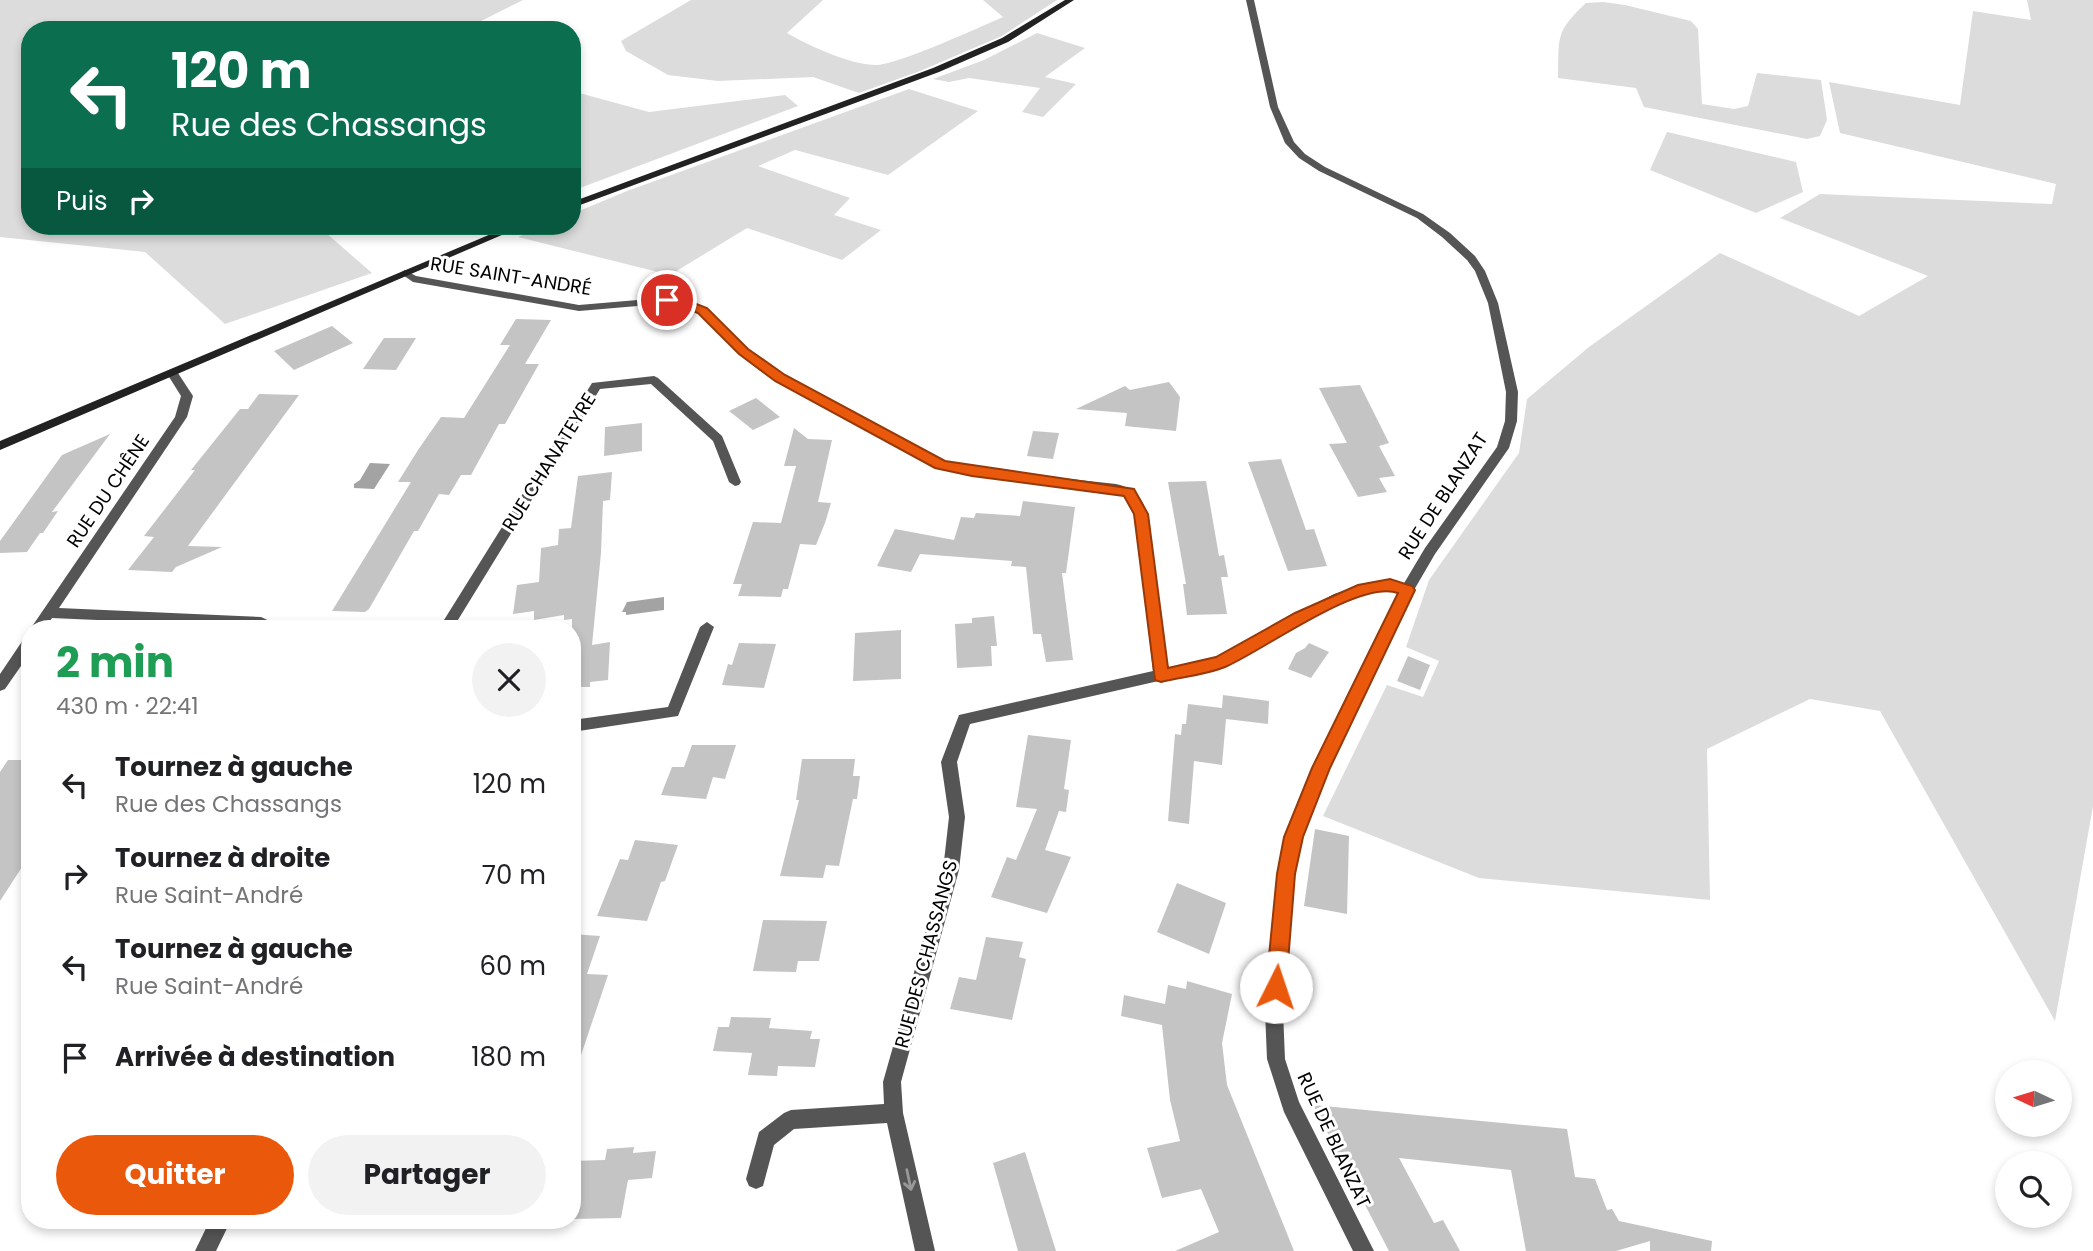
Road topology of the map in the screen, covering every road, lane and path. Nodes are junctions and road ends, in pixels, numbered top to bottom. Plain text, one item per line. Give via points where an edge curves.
1 (1070, 0) edge
2 (1250, 0) edge
3 (581, 202) edge
4 (497, 235) edge
5 (405, 273) junction
6 (172, 372) junction
7 (0, 446) edge
8 (735, 482) dead end
9 (1407, 590) junction
10 (48, 613) junction
11 (43, 620) edge
12 (214, 620) edge
13 (451, 620) edge
14 (707, 627) dead end
15 (21, 654) edge
16 (17, 660) junction
17 (0, 662) edge
18 (1161, 676) junction
19 (0, 685) edge
20 (581, 725) edge
21 (894, 1113) junction
22 (756, 1179) dead end
23 (216, 1229) edge
24 (205, 1251) edge
25 (925, 1251) edge
26 (1364, 1251) edge

1 - 3 main road via 1005,40 948,65
2 - 9 street, RUE DE BLANZAT via 1274,107 1294,149 1322,169 1433,225 1476,265 1493,303 1512,392 1507,435 1503,448
4 - 5 main road
5 - 6 main road
5 - 18 street, RUE SAINT-ANDRÉ via 413,279 579,308 682,302 702,310 780,378 940,465 1129,492 1141,514
6 - 7 main road
6 - 10 street, RUE DU CHÊNE via 187,396 181,417
8 - 13 street, RUE CHANATEYRE via 718,439 653,380 597,386
9 - 18 street, RUE DES CHASSANGS via 1390,584 1363,589 1220,662
9 - 26 street, RUE DE BLANZAT via 1293,837 1274,1011 1276,1059 1283,1083
10 - 11 street, RUE DU CHÊNE
10 - 12 street
14 - 20 street via 673,712
15 - 16 street
16 - 17 street
16 - 19 street
18 - 21 street, RUE DES CHASSANGS via 964,719 949,762 957,817 951,870 892,1082
21 - 22 street via 791,1120 766,1139
21 -> 25 street, RUE DES CHASSANGS
23 - 24 street

